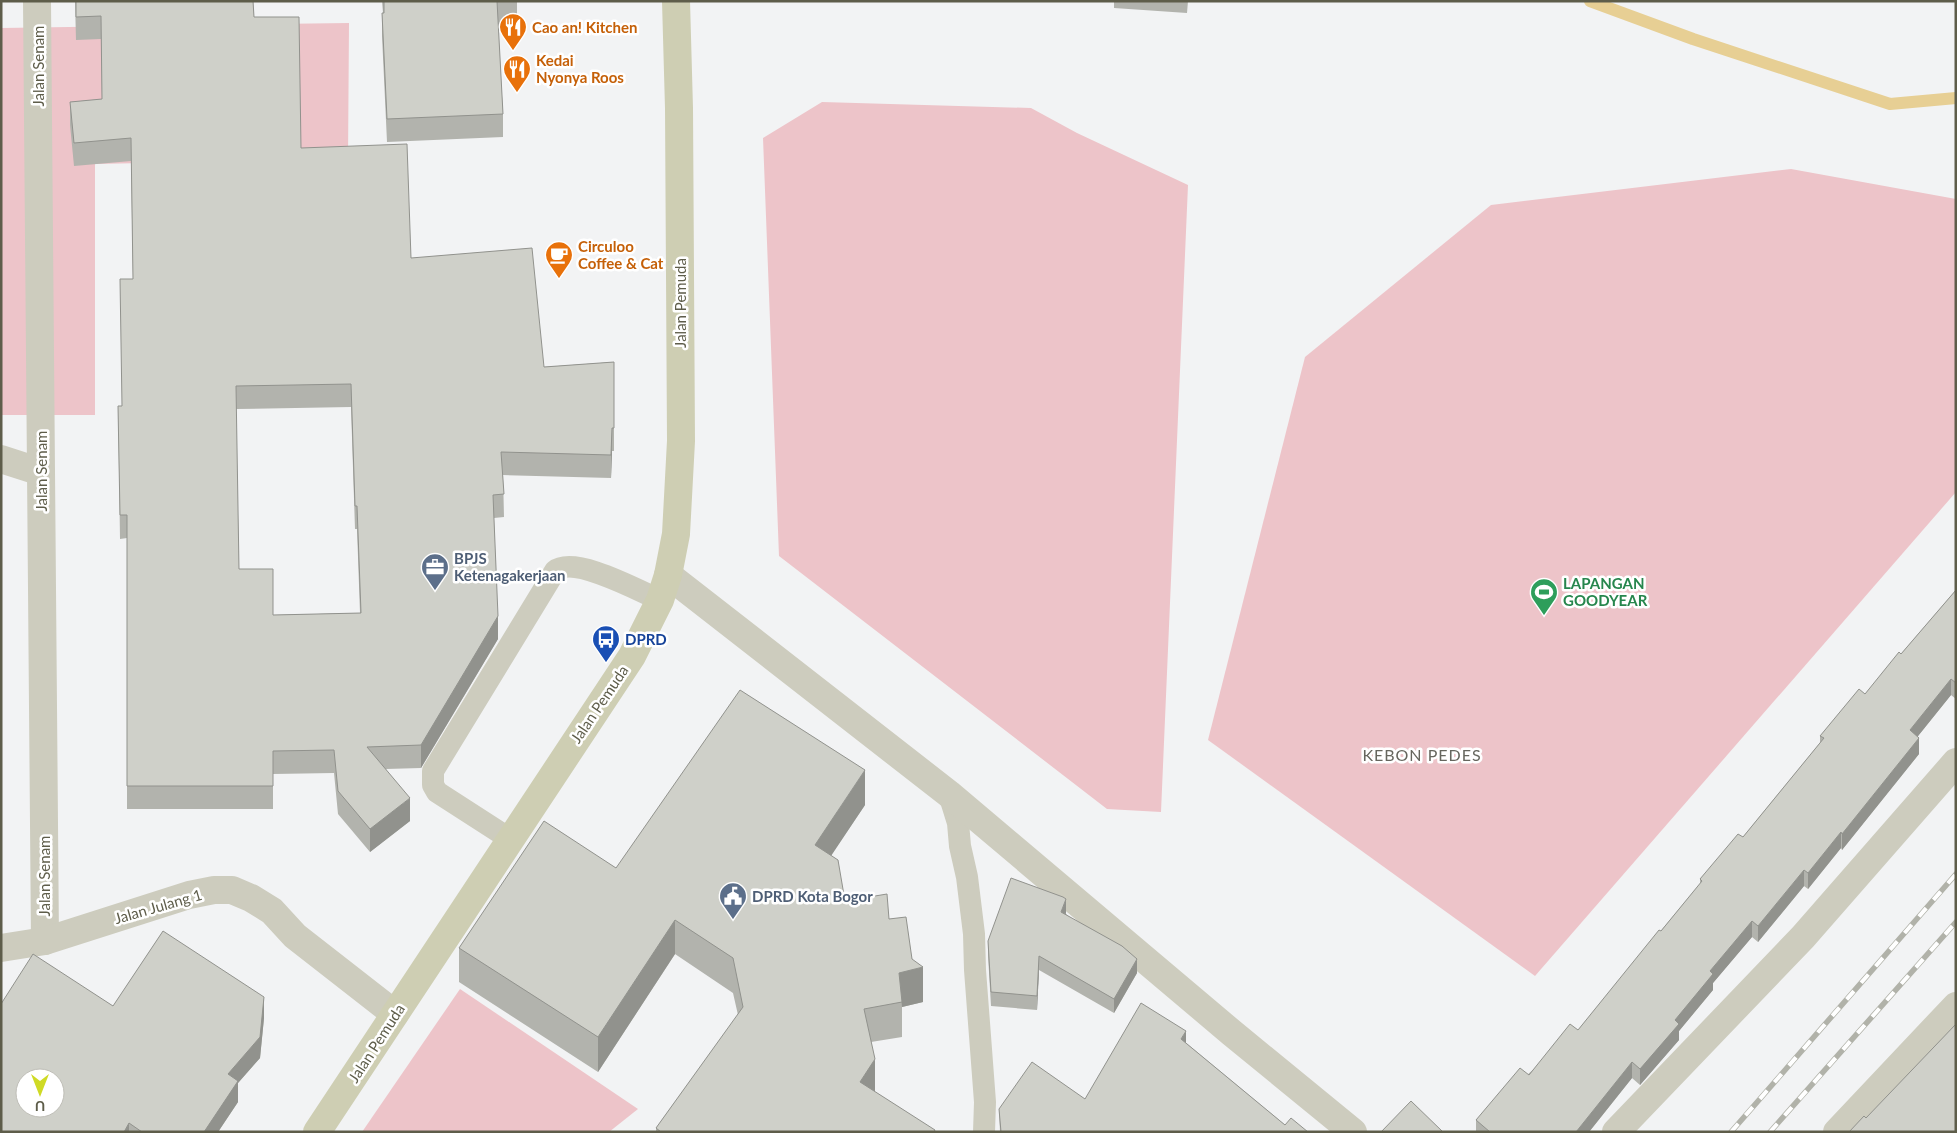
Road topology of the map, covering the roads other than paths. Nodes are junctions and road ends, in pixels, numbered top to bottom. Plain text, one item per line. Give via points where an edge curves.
1 (37, 1) edge
2 (676, 1) edge
3 (1, 459) edge
4 (41, 472) junction
5 (668, 575) junction
6 (660, 600) junction
7 (1956, 762) edge
8 (949, 794) junction
9 (510, 839) junction
10 (45, 941) junction
11 (1, 948) edge
12 (1956, 1006) edge
13 (396, 1014) junction
14 (317, 1132) edge
15 (984, 1132) edge
16 (1354, 1132) edge
17 (1616, 1132) edge
18 (1837, 1132) edge

1 - 4 street, Jalan Senam
2 - 5 main road, Jalan Pemuda via 681,440 676,534
3 - 4 street
4 - 10 street, Jalan Senam
5 - 6 main road, Jalan Pemuda
5 - 8 street
6 - 9 main road, Jalan Pemuda via 632,656
6 - 9 lane via 587,570 570,566 555,570 433,771 433,785 437,792
7 - 17 street via 1803,937
8 - 15 lane via 958,823 974,934 985,1102
8 - 16 street
9 - 13 main road, Jalan Pemuda
10 - 11 street, Jalan Julang 1
10 - 13 street, Jalan Julang 1 via 188,895 232,890 272,912 295,936
12 - 18 street
13 - 14 main road, Jalan Pemuda

